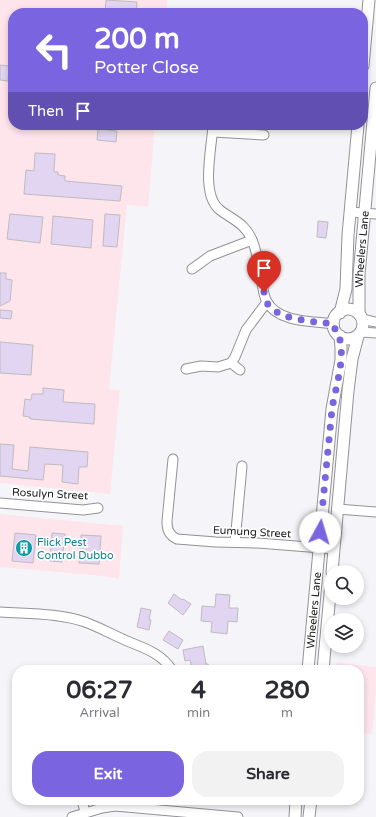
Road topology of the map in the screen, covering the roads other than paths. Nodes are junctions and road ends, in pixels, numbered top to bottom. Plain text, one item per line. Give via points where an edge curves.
1 (369, 0) edge
2 (368, 11) edge
3 (376, 88) edge
4 (213, 130) edge
5 (228, 130) edge
6 (358, 130) edge
7 (264, 135) dead end
8 (350, 212) junction
9 (365, 212) junction
10 (376, 214) edge
11 (252, 240) junction
12 (192, 268) dead end
13 (266, 302) junction
14 (340, 313) junction
15 (360, 316) junction
16 (376, 322) edge
17 (334, 324) junction
18 (376, 333) edge
19 (359, 334) junction
20 (340, 336) junction
21 (231, 363) junction
22 (186, 368) dead end
23 (240, 370) dead end
24 (173, 459) dead end
25 (242, 466) dead end
26 (0, 503) edge
27 (98, 508) dead end
28 (337, 509) junction
29 (376, 512) edge
30 (170, 533) junction
31 (162, 540) dead end
32 (235, 542) junction
33 (319, 548) junction
34 (334, 549) junction
35 (333, 565) edge
36 (329, 605) edge
37 (0, 612) edge
38 (167, 665) edge
39 (308, 665) edge
40 (323, 665) edge
41 (84, 805) edge
42 (133, 805) edge
43 (156, 805) edge
44 (296, 805) edge
45 (310, 805) edge
46 (86, 812) junction
47 (214, 816) edge
48 (72, 817) edge
49 (238, 817) edge
50 (295, 817) edge
51 (309, 817) edge

1 - 2 main road
3 - 9 main road, Wheelers Lane
4 - 11 street via 210,195 219,209 240,222
5 - 7 street
6 - 8 main road, Wheelers Lane
8 - 9 street
8 - 14 main road, Wheelers Lane via 346,289
9 - 10 street
9 - 15 main road, Wheelers Lane via 358,288
11 - 12 street via 210,256
11 - 13 street
13 - 17 street via 277,312 291,318
13 - 21 street via 246,330
14 - 15 main road via 347,310 355,311
14 - 17 main road via 336,316
15 - 16 street
15 - 19 main road via 363,324
17 - 20 main road via 336,333
18 - 19 street
19 - 20 main road via 349,339
19 - 28 main road, Wheelers Lane via 352,359
20 - 33 main road, Wheelers Lane via 341,360 334,391
21 - 22 street via 218,367
21 - 23 street
24 - 30 street via 167,521
25 - 32 street
26 - 27 street, Rosulyn Street via 83,510
28 - 29 street
28 - 34 main road, Wheelers Lane
30 - 31 street
30 - 32 street, Eumung Street via 177,539
32 - 33 street, Eumung Street
33 - 34 street, Eumung Street
33 - 39 main road, Wheelers Lane
34 - 35 main road, Wheelers Lane
36 - 40 main road, Wheelers Lane
37 - 38 street via 51,616 84,622 145,648 158,655
41 - 46 street
42 - 46 street
43 - 47 street
44 - 50 main road
45 - 51 main road
46 - 48 street
47 - 49 street

